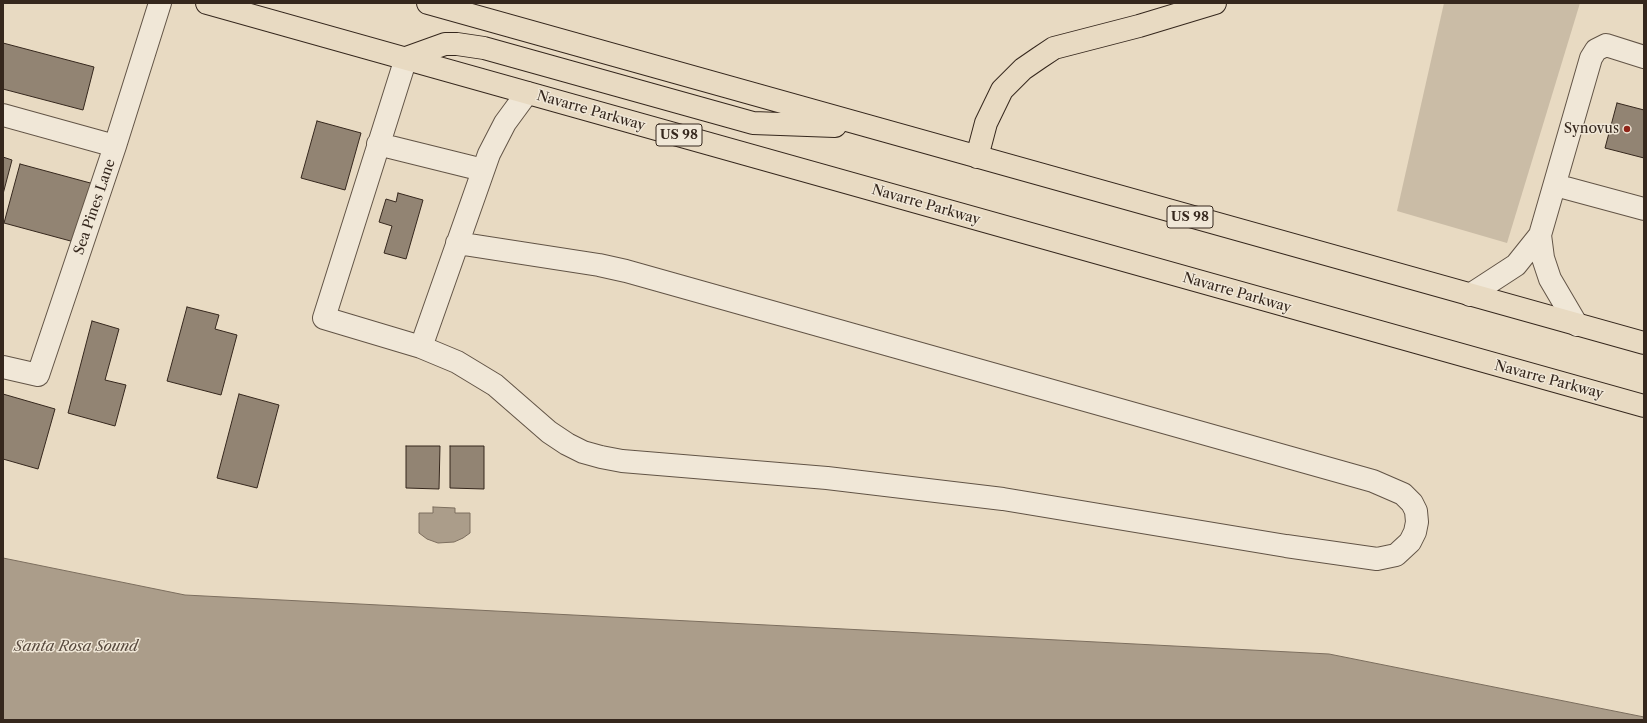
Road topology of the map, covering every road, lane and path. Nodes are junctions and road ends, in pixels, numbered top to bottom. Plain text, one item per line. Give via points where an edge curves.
1 (160, 3) edge
2 (207, 3) edge
3 (428, 3) edge
4 (1215, 3) edge
5 (1644, 57) edge
6 (406, 58) junction
7 (527, 93) junction
8 (3, 115) edge
9 (870, 127) junction
10 (378, 144) junction
11 (115, 146) junction
12 (978, 157) junction
13 (483, 170) junction
14 (1555, 185) junction
15 (1644, 209) edge
16 (1540, 236) junction
17 (457, 243) junction
18 (1470, 295) junction
19 (1577, 325) junction
20 (1644, 343) edge
21 (420, 347) junction
22 (3, 367) edge
23 (1644, 406) edge

1 - 11 street, Sea Pines Lane
2 - 6 highway, Navarre Parkway / US 98
3 - 9 highway, US 98
4 - 12 highway via 1054,48 1023,69 1002,90 986,123
5 - 14 street via 1606,45 1596,50 1590,58
6 - 7 highway, Navarre Parkway / US 98
6 - 9 highway via 445,44 470,45 753,123
6 - 10 street
7 - 13 street via 505,123 488,154
7 - 23 highway, Navarre Parkway / US 98
8 - 11 street
9 - 12 highway, US 98
10 - 13 street
10 - 21 street via 324,318
11 - 22 street, Sea Pines Lane via 38,376
12 - 18 highway, US 98
13 - 17 street
14 - 15 street
14 - 16 street
16 - 18 street via 1516,265
16 - 19 street via 1543,258 1550,279
17 - 21 street
17 - 21 street via 626,271 1373,481 1403,494 1412,503 1416,511 1415,532 1410,542 1396,555 1377,559 1003,499 827,478 615,460 583,452 567,444 484,378 457,362
18 - 19 highway, US 98
19 - 20 highway, US 98

